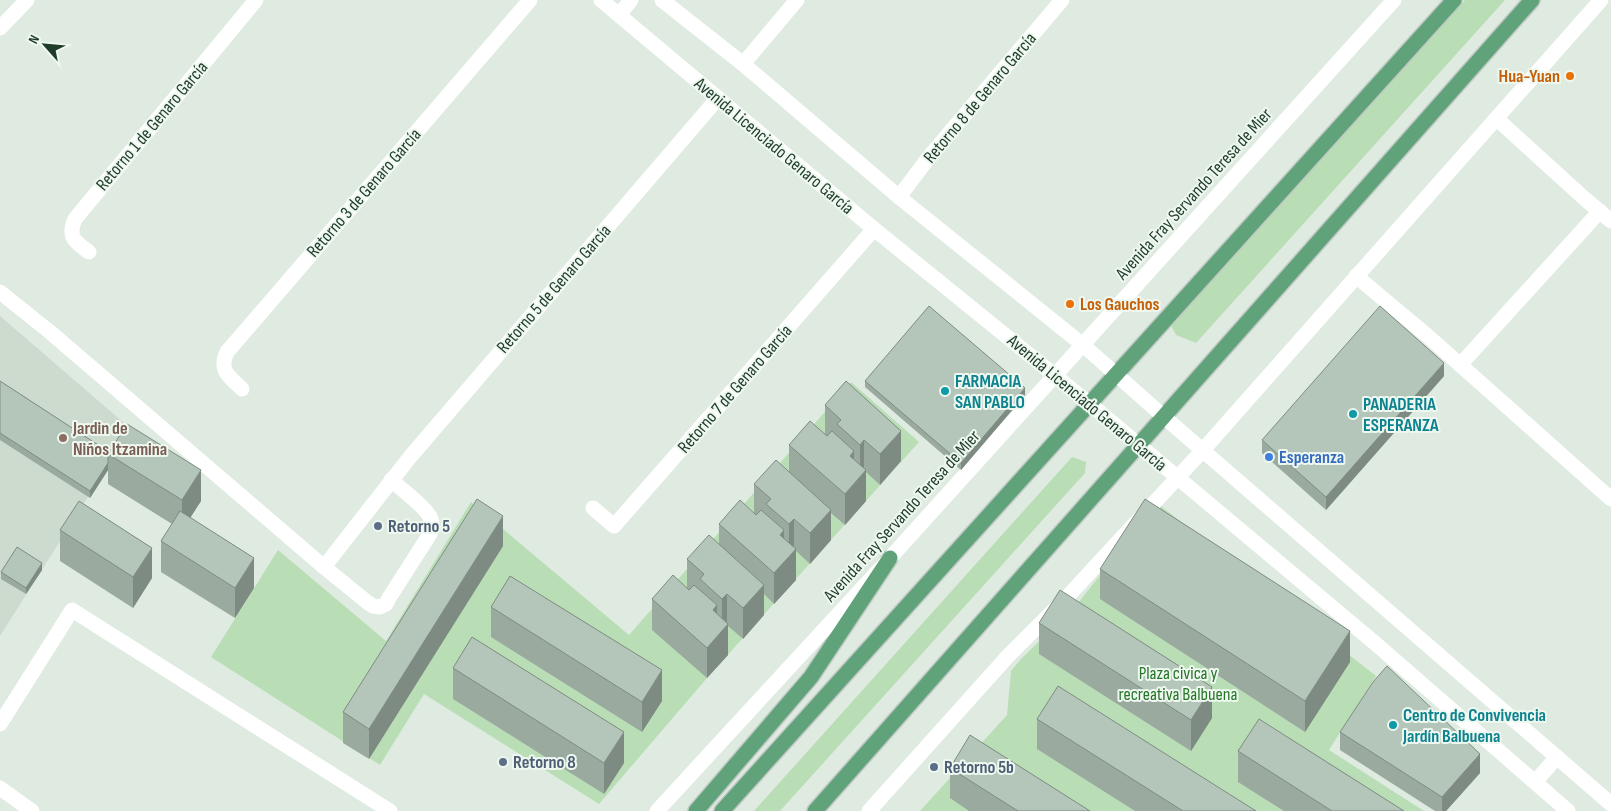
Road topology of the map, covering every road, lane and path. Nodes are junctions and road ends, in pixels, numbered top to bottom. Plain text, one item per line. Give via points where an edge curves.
1 (26, 0) edge
2 (256, 0) edge
3 (530, 0) edge
4 (601, 0) edge
5 (631, 0) edge
6 (662, 0) edge
7 (797, 0) edge
8 (1062, 0) edge
9 (1394, 0) edge
10 (1454, 0) edge
11 (1532, 0) edge
12 (1601, 0) edge
13 (619, 15) junction
14 (0, 28) edge
15 (743, 64) junction
16 (718, 98) junction
17 (1497, 119) junction
18 (899, 197) junction
19 (1605, 216) edge
20 (874, 229) junction
21 (89, 252) dead end
22 (1356, 276) junction
23 (0, 292) edge
24 (1083, 345) junction
25 (1460, 365) junction
26 (1055, 375) junction
27 (1117, 375) junction
28 (242, 389) dead end
29 (1090, 404) junction
30 (1163, 416) junction
31 (1138, 445) junction
32 (1203, 450) junction
33 (1177, 478) junction
34 (391, 480) junction
35 (1611, 499) edge
36 (593, 508) dead end
37 (890, 558) junction
38 (324, 567) junction
39 (0, 724) edge
40 (1557, 756) junction
41 (1535, 782) junction
42 (0, 788) edge
43 (1611, 804) edge
44 (820, 806) edge
45 (32, 811) edge
46 (390, 811) edge
47 (658, 811) edge
48 (696, 811) edge
49 (722, 811) edge
50 (869, 811) edge
51 (1568, 811) edge

1 - 14 street
2 - 21 street, Retorno 1 de Genaro García via 75,219 71,227 72,236
3 - 28 street, Retorno 3 de Genaro García via 227,352 223,360 224,369
4 - 13 street, Avenida Licenciado Genaro García
5 - 13 street
6 - 15 street
7 - 15 street
8 - 18 street, Retorno 8 de Genaro García
9 - 24 street, Avenida Fray Servando Teresa de Mier
10 - 27 main road
11 - 30 main road
12 - 17 street
13 - 16 street, Avenida Licenciado Genaro García
15 - 18 street
16 - 20 street, Avenida Licenciado Genaro García
16 - 34 street, Retorno 5 de Genaro García
17 - 19 street
17 - 22 street
18 - 24 street
19 - 25 street
20 - 26 street, Avenida Licenciado Genaro García
20 - 36 street, Retorno 7 de Genaro García via 614,526
22 - 25 street
22 - 32 street
23 - 38 street
24 - 26 street, Avenida Fray Servando Teresa de Mier
24 - 27 street
25 - 35 street
26 - 29 street, Avenida Licenciado Genaro García
26 - 37 street, Avenida Fray Servando Teresa de Mier
27 - 29 main road
27 - 30 street
29 - 31 street, Avenida Licenciado Genaro García
29 - 49 main road
30 - 31 main road
30 - 32 street
31 - 33 street, Avenida Licenciado Genaro García
31 - 44 main road
32 - 33 street
32 - 40 street
33 - 41 street, Avenida Licenciado Genaro García
33 - 50 street via 1008,656
34 - 38 street, Retorno 5 de Genaro García
34 - 38 street via 427,512 432,526 386,604 380,608 367,602
37 - 47 street, Avenida Fray Servando Teresa de Mier
37 - 48 main road via 811,677
39 - 46 street via 72,610
40 - 41 street
40 - 43 street
41 - 51 street, Avenida Licenciado Genaro García
42 - 45 street

